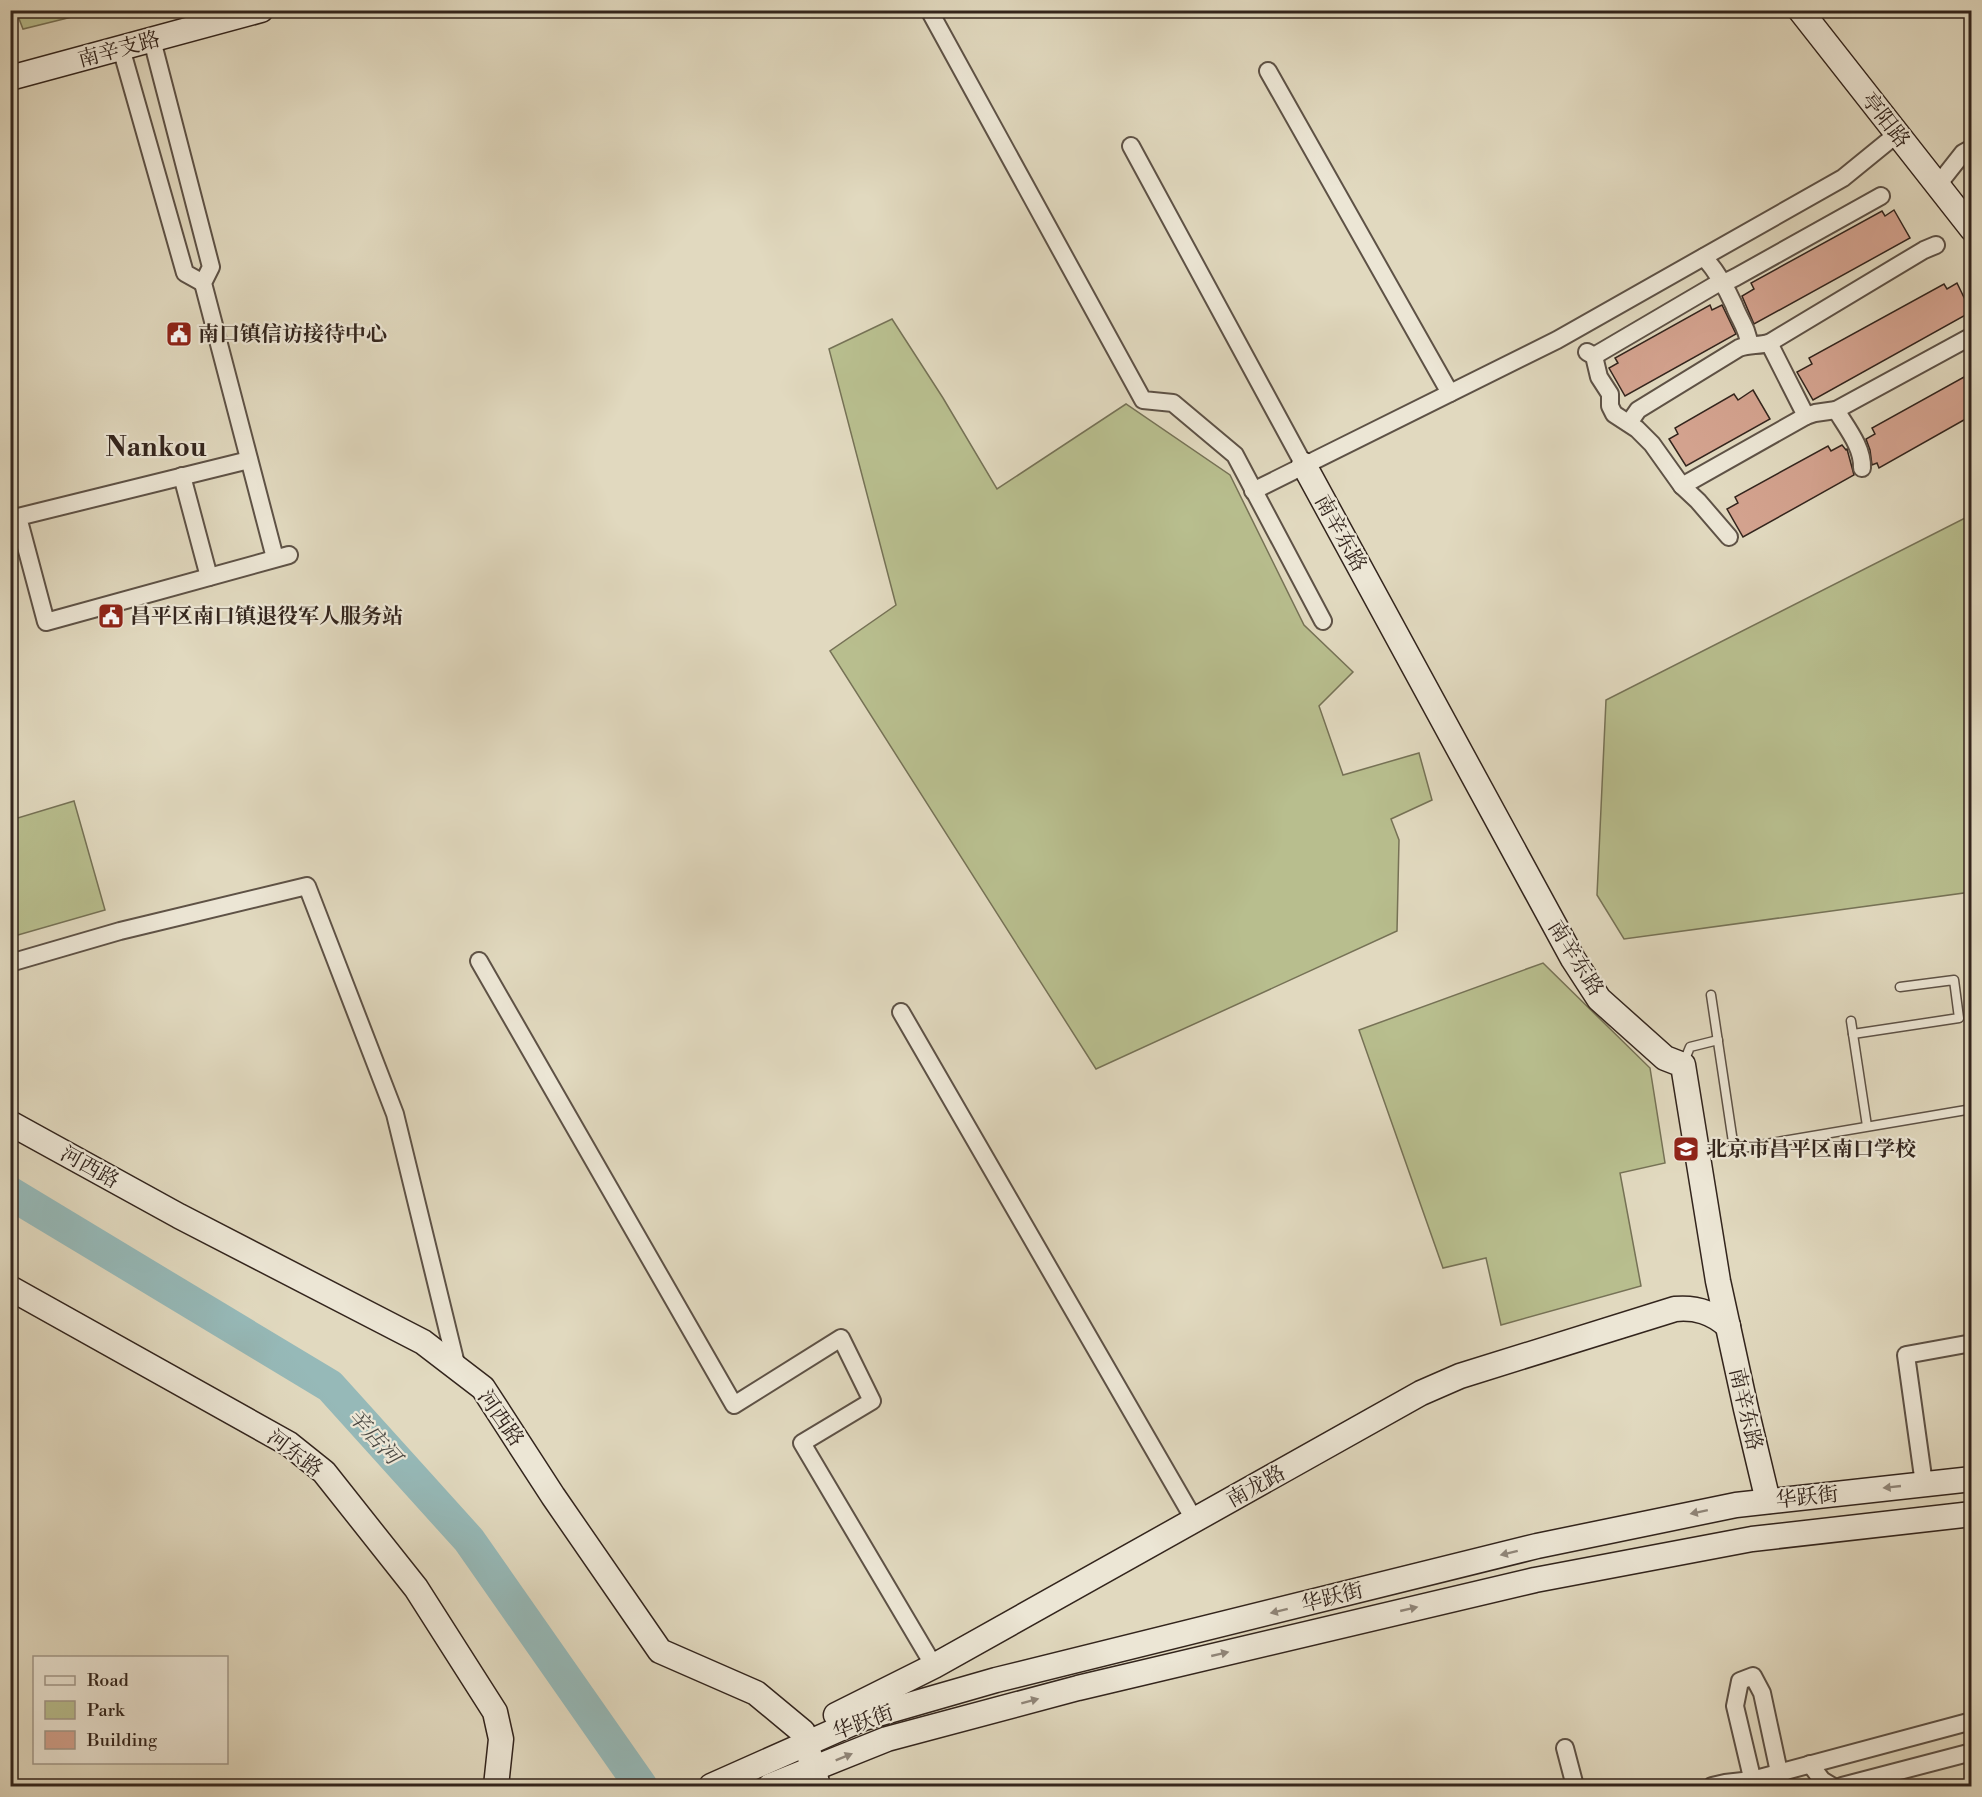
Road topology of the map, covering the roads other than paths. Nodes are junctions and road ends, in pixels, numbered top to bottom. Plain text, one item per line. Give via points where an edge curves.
1 (261, 10) edge
2 (929, 10) edge
3 (1800, 10) edge
4 (152, 40) junction
5 (121, 48) junction
6 (1268, 71) dead end
7 (10, 78) edge
8 (1897, 134) junction
9 (1131, 146) dead end
10 (1971, 148) edge
11 (1937, 186) junction
12 (1881, 196) dead end
13 (1971, 229) edge
14 (1936, 245) dead end
15 (1704, 257) junction
16 (203, 283) junction
17 (1724, 283) junction
18 (1971, 336) edge
19 (1769, 343) junction
20 (1749, 344) junction
21 (1450, 393) junction
22 (1836, 410) junction
23 (1806, 416) junction
24 (1629, 423) junction
25 (249, 460) junction
26 (1304, 465) junction
27 (1862, 468) dead end
28 (182, 476) junction
29 (1682, 486) junction
30 (1253, 490) junction
31 (1729, 537) dead end
32 (209, 577) junction
33 (1323, 621) dead end
34 (479, 961) dead end
35 (10, 963) edge
36 (1900, 987) dead end
37 (1711, 995) dead end
38 (901, 1012) dead end
39 (1851, 1021) dead end
40 (1853, 1034) junction
41 (1718, 1040) junction
42 (1683, 1065) junction
43 (1971, 1109) edge
44 (10, 1123) edge
45 (1867, 1126) junction
46 (1734, 1149) junction
47 (1698, 1155) junction
48 (10, 1288) edge
49 (1728, 1326) junction
50 (1971, 1343) edge
51 (457, 1368) junction
52 (1971, 1479) edge
53 (1924, 1484) junction
54 (1768, 1501) junction
55 (1971, 1514) edge
56 (1195, 1521) junction
57 (934, 1666) junction
58 (1971, 1721) edge
59 (804, 1738) junction
60 (1565, 1748) dead end
61 (1971, 1752) edge
62 (1810, 1764) junction
63 (816, 1778) edge
64 (1780, 1780) edge
65 (1753, 1783) edge
66 (496, 1786) edge
67 (711, 1786) edge
68 (770, 1786) edge
69 (1575, 1786) edge
70 (1712, 1786) edge
71 (1832, 1786) edge
72 (1842, 1786) edge

1 - 4 street, 南辛支路
2 - 30 street via 1143,400 1173,403 1235,455
3 - 8 street, 亭阳路
4 - 5 street, 南辛支路
4 - 16 street via 211,267
5 - 7 street, 南辛支路
5 - 16 street via 185,273
6 - 21 street
8 - 11 street, 亭阳路
8 - 15 street via 1843,178
9 - 26 street
10 - 11 street
11 - 13 street, 亭阳路
12 - 17 street
14 - 19 street
15 - 17 street
15 - 21 street via 1557,340
16 - 25 street
17 - 20 street
17 - 24 street via 1591,354 1610,394 1614,414
18 - 22 street
19 - 20 street
19 - 23 street
20 - 24 street via 1638,410
21 - 26 street
22 - 23 street
22 - 27 street via 1856,443
23 - 29 street
24 - 29 street via 1652,444
25 - 28 street
25 - 32 street via 282,557
26 - 30 street
26 - 42 street, 南辛东路 via 1573,959 1599,999 1665,1058
28 - 32 street
28 - 32 street via 18,517 43,611 46,622
29 - 31 street
30 - 33 street
34 - 57 street via 734,1405 841,1338 872,1401 802,1443
35 - 51 street via 120,931 307,886 395,1114
36 - 40 lane via 1954,980 1959,1018
37 - 41 lane
38 - 56 street
39 - 40 lane
40 - 45 lane
41 - 42 lane via 1690,1047
41 - 46 lane
42 - 47 street, 南辛东路
43 - 45 lane
44 - 51 street, 河西路 via 423,1342
45 - 46 lane
46 - 47 lane
47 - 49 street, 南辛东路
48 - 66 street, 河东路 via 289,1444 324,1472 416,1588 495,1712 501,1739
49 - 54 street, 南辛东路
49 - 56 street, 南龙路 via 1708,1312 1675,1308 1460,1376 1421,1393
50 - 53 street via 1906,1355
51 - 59 street, 河西路 via 483,1388 660,1651 756,1693
52 - 53 street, 华跃街
53 -> 54 street, 华跃街
54 -> 59 street, 华跃街 via 1537,1546 996,1680
63 -> 55 street, 华跃街 via 887,1739 1078,1688 1535,1580 1752,1539
56 - 57 street, 南龙路
57 - 59 street, 南龙路
58 - 62 street
59 - 63 street
59 - 67 street, 华跃街
60 - 69 street
61 - 72 street
62 - 64 street
62 - 71 street
63 - 68 street, 华跃街
64 - 65 street
64 - 65 street via 1762,1693 1753,1676 1740,1681 1736,1706
65 - 70 street

